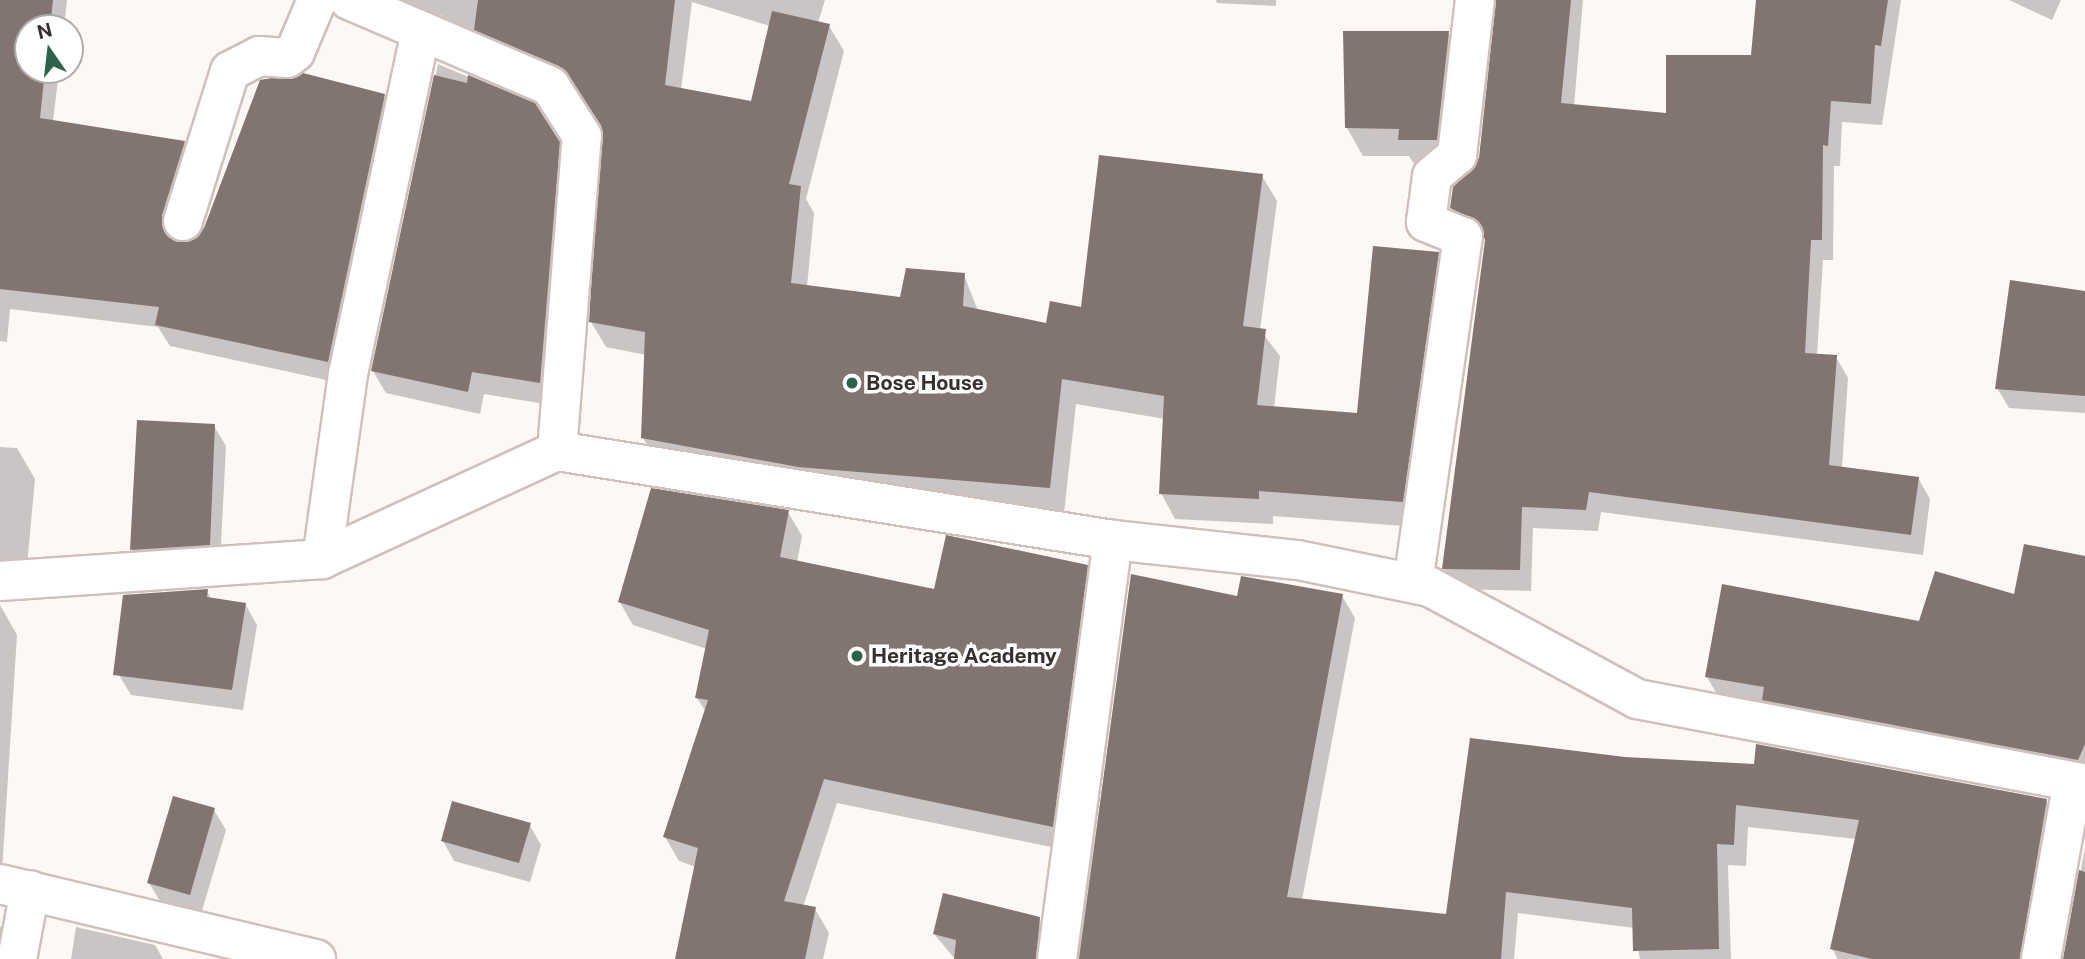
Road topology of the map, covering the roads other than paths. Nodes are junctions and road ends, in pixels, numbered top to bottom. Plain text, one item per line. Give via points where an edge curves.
1 (317, 0) edge
2 (349, 0) edge
3 (1475, 0) edge
4 (421, 31) junction
5 (183, 221) dead end
6 (557, 450) junction
7 (1113, 540) junction
8 (322, 559) junction
9 (0, 581) edge
10 (1413, 583) junction
11 (2078, 785) edge
12 (15, 887) edge
13 (17, 959) edge
14 (316, 959) edge
15 (1057, 959) edge
16 (2041, 959) edge

1 - 5 street via 295,52 250,58 230,71
2 - 4 street
3 - 10 street via 1457,155 1432,176 1426,222 1463,237
4 - 6 street via 550,86 582,136
4 - 8 street via 348,374
6 - 7 street
6 - 8 street
7 - 10 street via 1298,560
7 - 15 street
8 - 9 street
10 - 11 street via 1637,699
11 - 16 street
12 - 13 street
12 - 14 street

